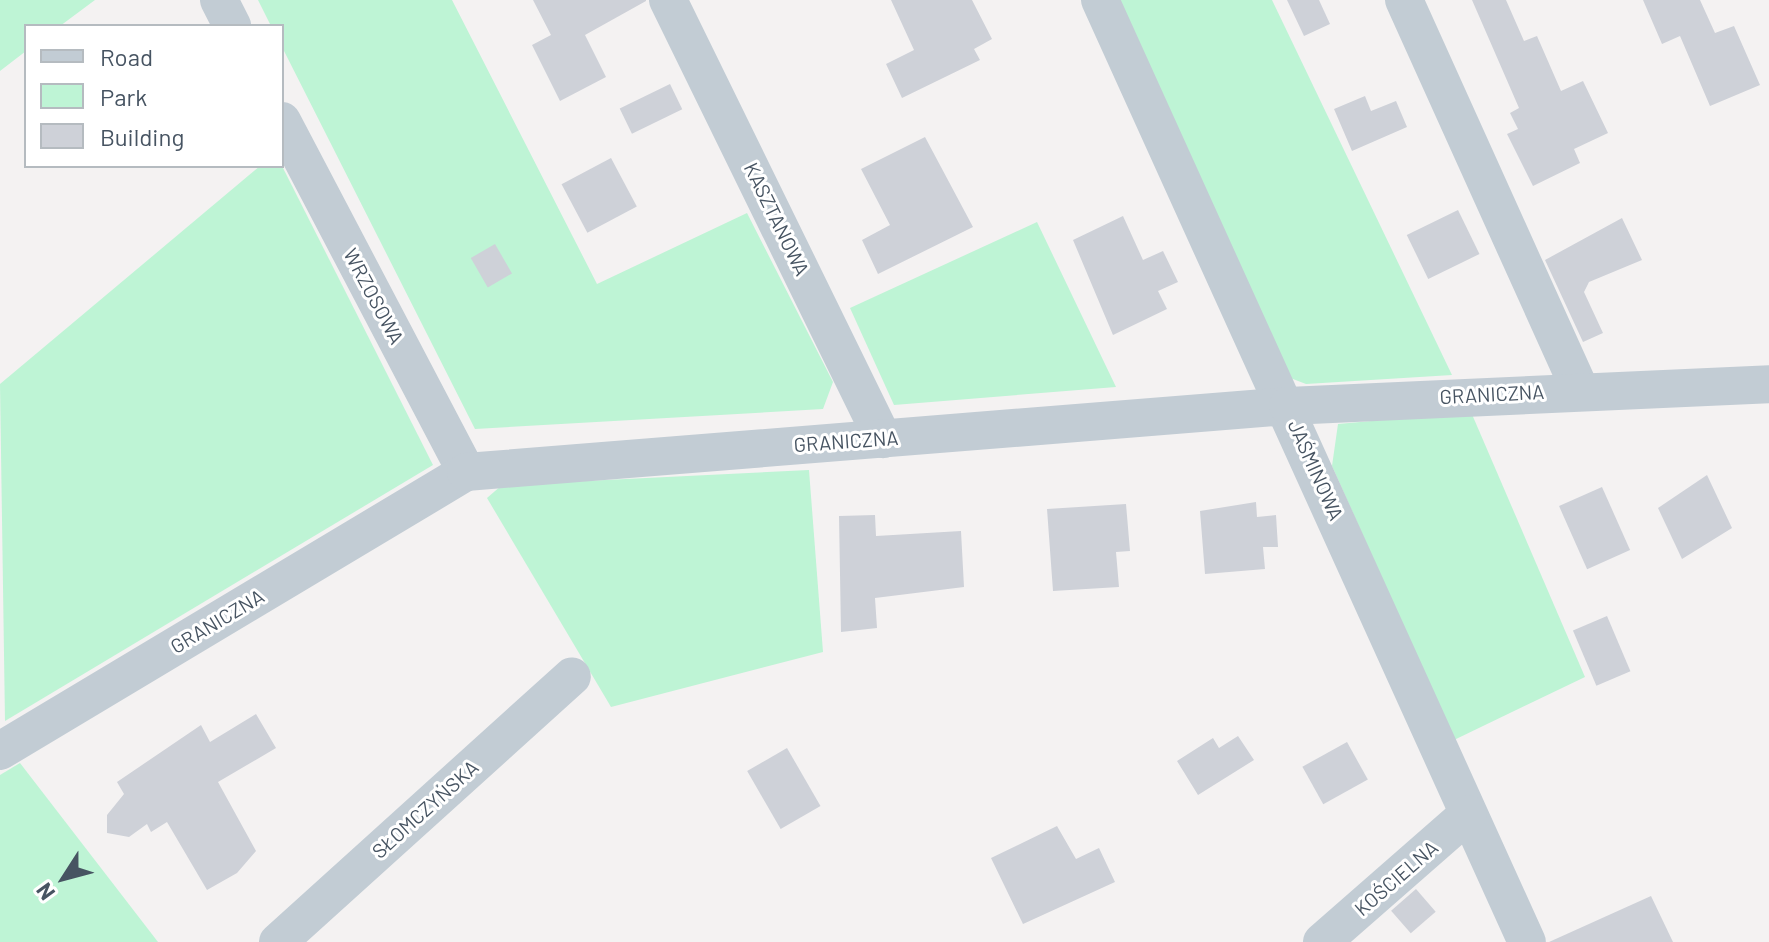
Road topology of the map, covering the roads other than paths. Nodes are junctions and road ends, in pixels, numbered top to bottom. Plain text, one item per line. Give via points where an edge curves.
1 (219, 0) edge
2 (668, 0) edge
3 (1100, 0) edge
4 (1404, 0) edge
5 (231, 24) edge
6 (284, 125) edge
7 (1769, 384) edge
8 (1580, 390) junction
9 (1288, 406) junction
10 (883, 439) junction
11 (466, 472) junction
12 (572, 676) dead end
13 (0, 751) edge
14 (1468, 814) junction
15 (278, 942) edge
16 (1322, 942) edge
17 (1527, 942) edge

1 - 5 street
2 - 10 street, KASZTANOWA
3 - 9 street, JAŚMINOWA
4 - 8 street
6 - 11 street, WRZOSOWA
7 - 8 street, GRANICZNA
8 - 9 street, GRANICZNA
9 - 10 street, GRANICZNA
9 - 14 street, JAŚMINOWA
10 - 11 street, GRANICZNA
11 - 13 street, GRANICZNA
12 - 15 street, SŁOMCZYŃSKA
14 - 16 street, KOŚCIELNA
14 - 17 street, JAŚMINOWA

